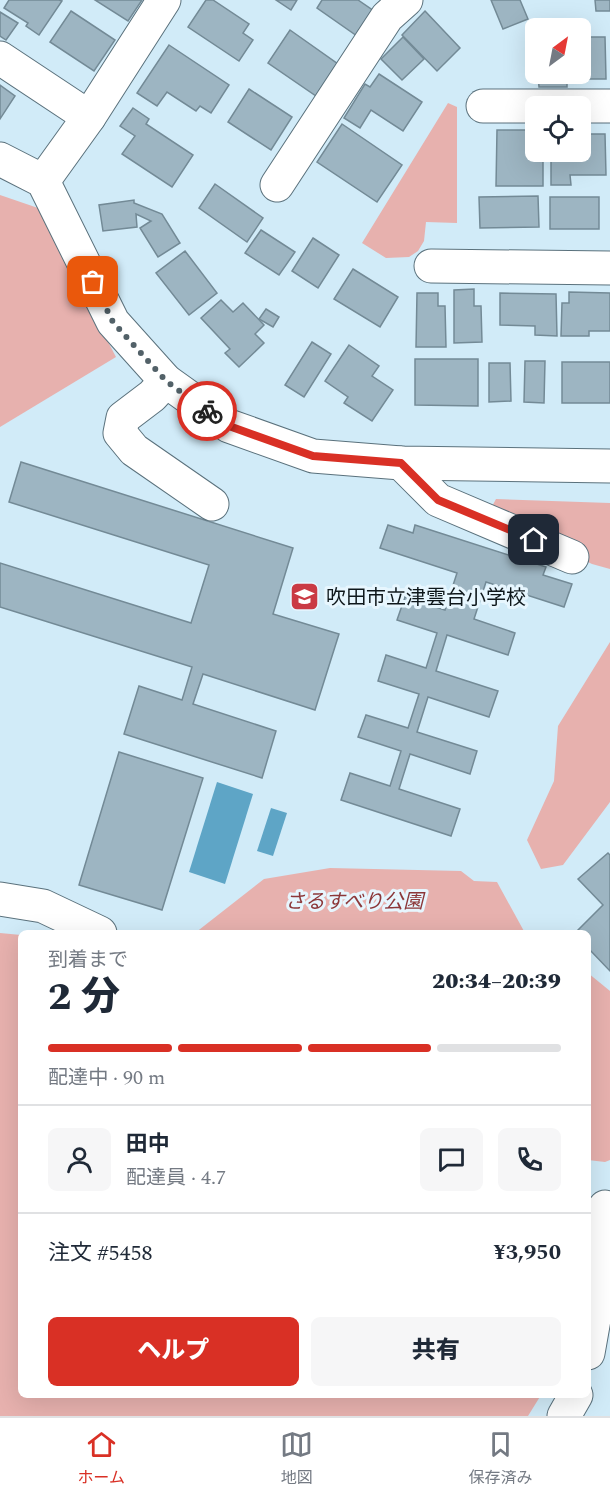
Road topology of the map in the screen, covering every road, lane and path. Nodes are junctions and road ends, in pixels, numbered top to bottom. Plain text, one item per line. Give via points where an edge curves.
1 (165, 0) edge
2 (406, 0) edge
3 (0, 58) edge
4 (483, 106) dead end
5 (610, 106) edge
6 (89, 117) junction
7 (0, 159) edge
8 (43, 181) junction
9 (278, 185) dead end
10 (431, 266) dead end
11 (610, 268) edge
12 (166, 381) junction
13 (401, 463) junction
14 (610, 466) edge
15 (212, 504) dead end
16 (572, 556) dead end
17 (0, 899) edge
18 (94, 930) edge
19 (601, 1203) edge
20 (607, 1263) edge
21 (591, 1339) edge
22 (574, 1398) edge
23 (564, 1416) edge

1 - 6 street
2 - 9 street via 387,17
3 - 6 street
4 - 5 street
6 - 8 street
7 - 8 street
8 - 12 street via 113,322
10 - 11 street
12 - 13 street via 229,426 313,456
12 - 15 street via 123,418 120,433 134,450
13 - 14 street
13 - 16 street via 438,500
17 - 18 street via 43,906
19 - 20 street
20 - 21 street
22 - 23 street

